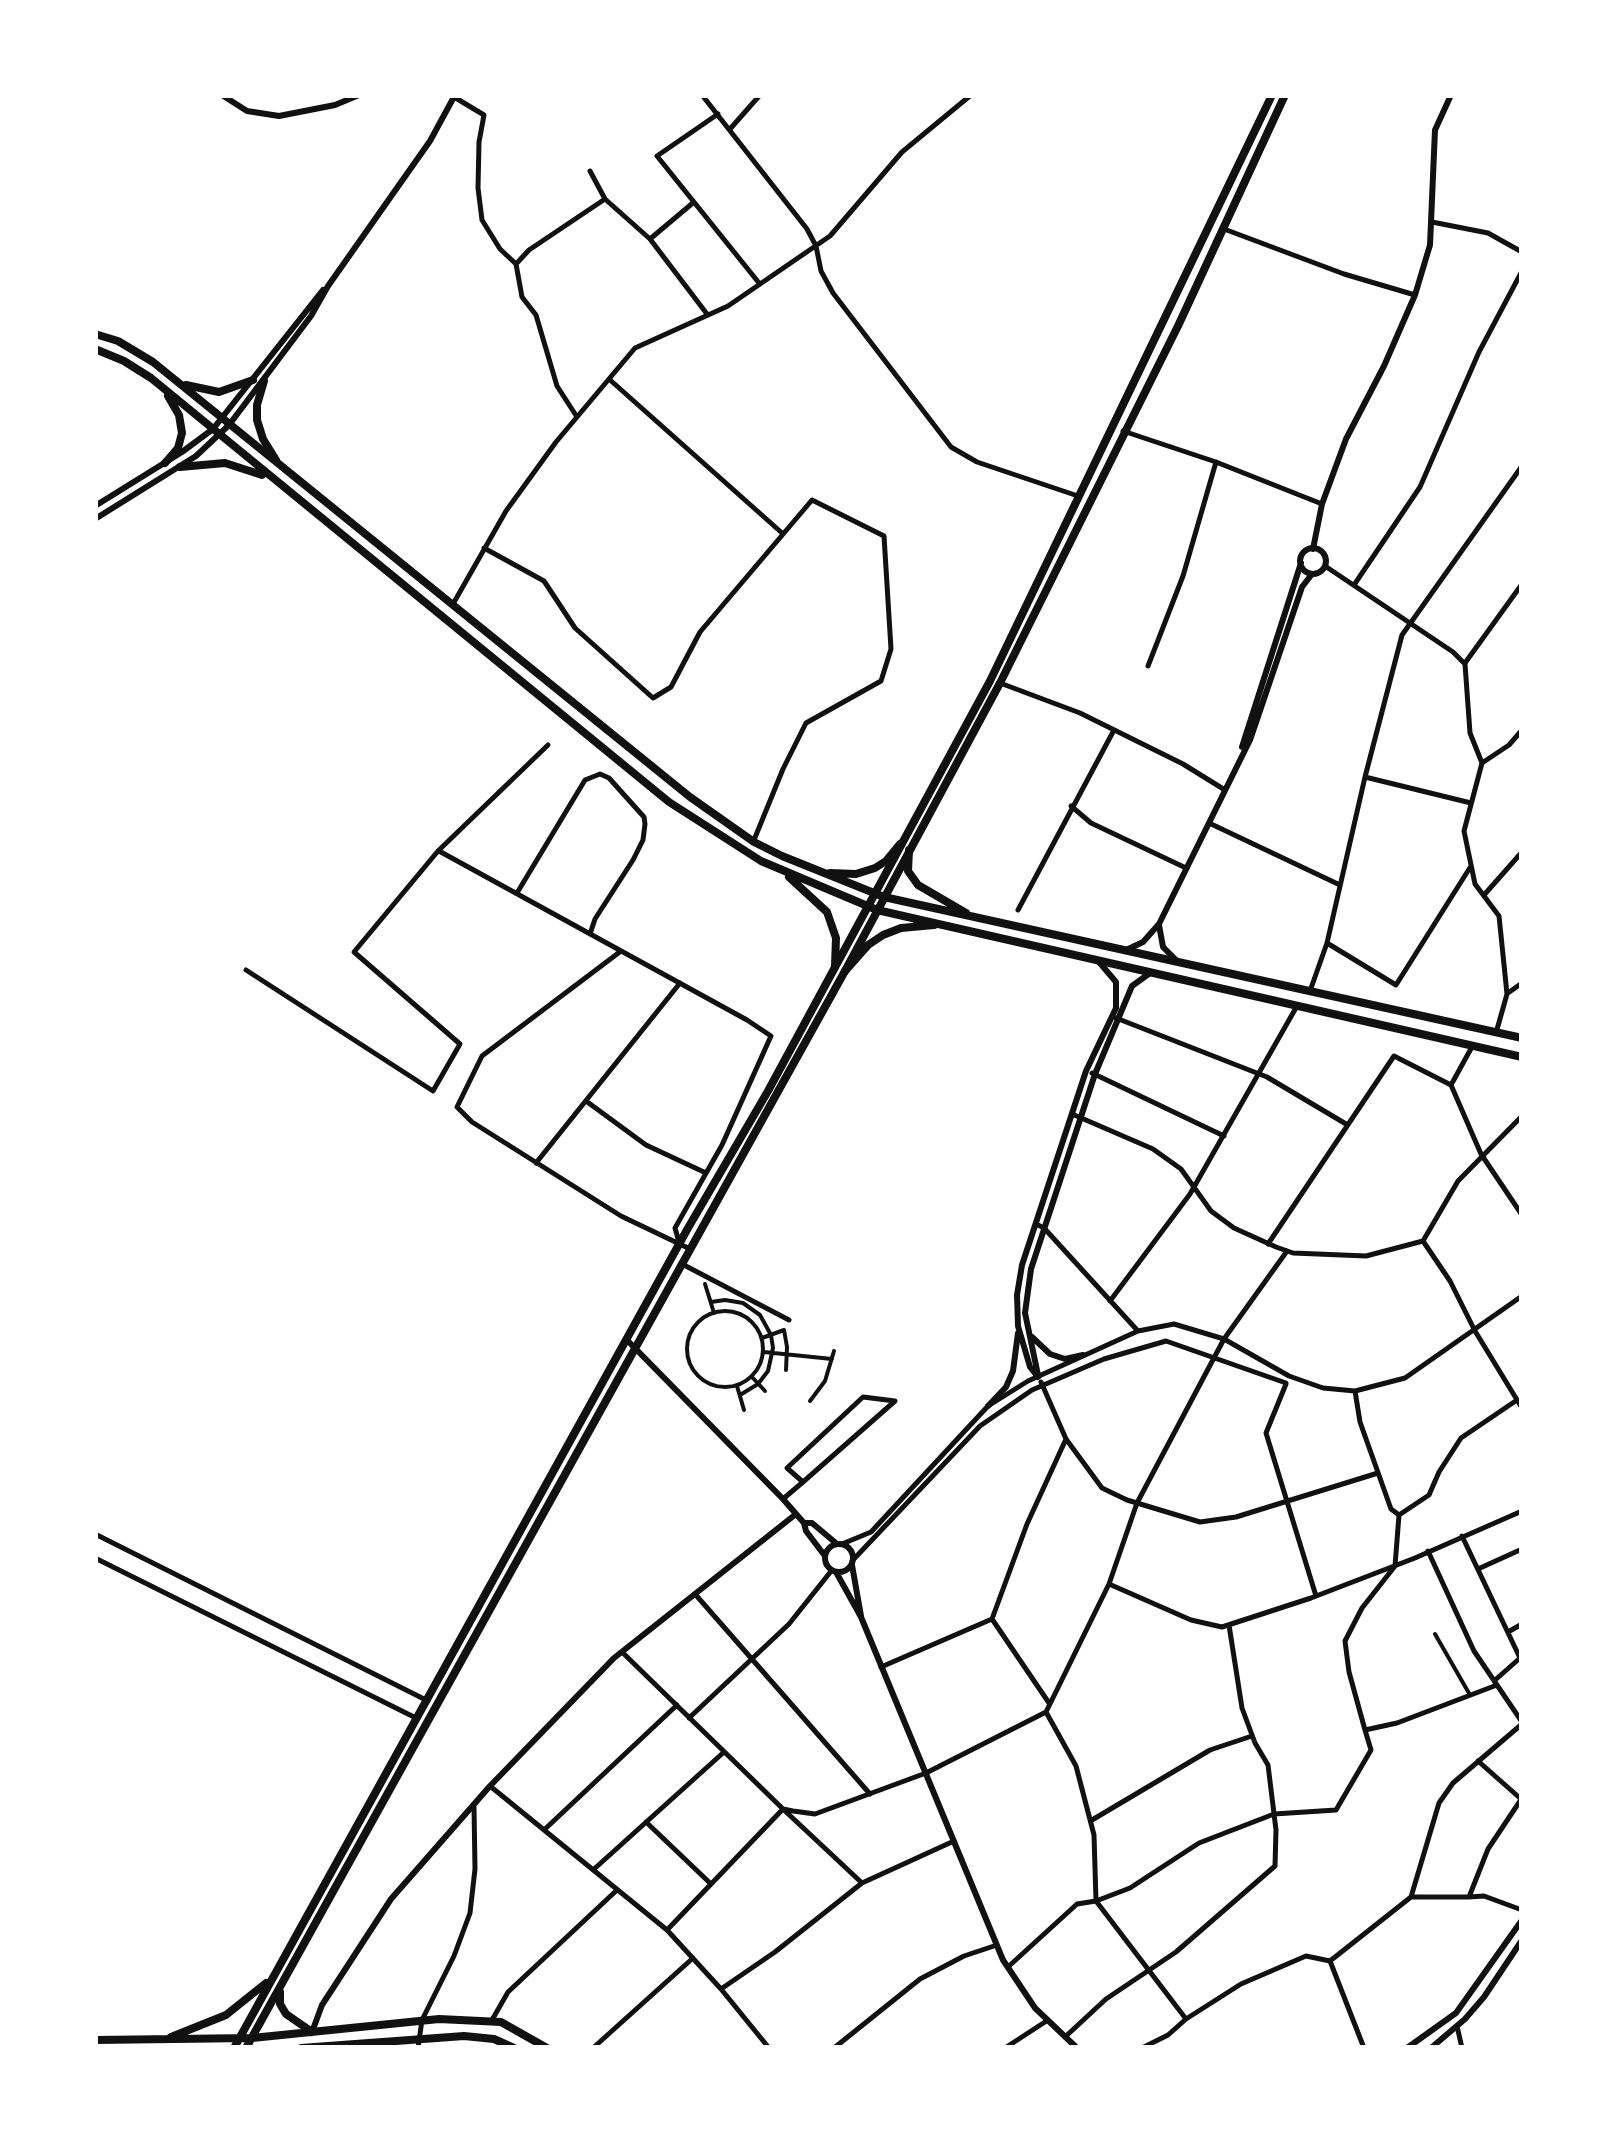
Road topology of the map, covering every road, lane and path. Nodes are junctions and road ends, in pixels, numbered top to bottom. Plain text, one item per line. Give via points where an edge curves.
1 (222, 95) edge
2 (360, 95) edge
3 (702, 95) edge
4 (760, 95) edge
5 (971, 95) edge
6 (1272, 95) edge
7 (1285, 95) edge
8 (1450, 95) edge
9 (454, 96) edge
10 (718, 114) junction
11 (730, 129) junction
12 (590, 171) dead end
13 (605, 199) junction
14 (695, 202) junction
15 (1429, 221) junction
16 (1221, 228) junction
17 (650, 239) junction
18 (816, 246) junction
19 (1522, 252) edge
20 (516, 264) junction
21 (1522, 271) edge
22 (760, 284) junction
23 (328, 286) junction
24 (1415, 295) junction
25 (707, 314) junction
26 (95, 334) edge
27 (95, 348) edge
28 (151, 378) junction
29 (609, 379) junction
30 (176, 380) junction
31 (253, 380) junction
32 (264, 380) junction
33 (577, 417) junction
34 (226, 422) junction
35 (1123, 431) junction
36 (217, 432) junction
37 (1216, 462) junction
38 (166, 463) junction
39 (1522, 466) edge
40 (180, 467) junction
41 (282, 468) junction
42 (276, 483) junction
43 (1078, 496) junction
44 (1322, 504) junction
45 (95, 506) edge
46 (95, 519) edge
47 (783, 534) junction
48 (484, 548) junction
49 (1312, 548) junction
50 (1301, 563) junction
51 (1325, 566) junction
52 (1312, 574) junction
53 (1522, 584) edge
54 (1354, 586) junction
55 (453, 604) junction
56 (1410, 624) junction
57 (1465, 664) junction
58 (1148, 666) dead end
59 (1000, 683) junction
60 (1114, 730) junction
61 (1522, 730) edge
62 (548, 745) dead end
63 (1241, 753) junction
64 (1482, 763) junction
65 (1365, 777) junction
66 (1225, 790) junction
67 (1472, 803) junction
68 (1071, 806) junction
69 (1209, 823) junction
70 (754, 842) junction
71 (900, 844) junction
72 (909, 850) junction
73 (438, 851) junction
74 (1522, 852) edge
75 (1472, 866) junction
76 (1186, 868) junction
77 (781, 871) junction
78 (822, 872) junction
79 (1340, 885) junction
80 (874, 893) junction
81 (517, 894) junction
82 (1483, 895) junction
83 (884, 897) junction
84 (867, 906) junction
85 (878, 910) junction
86 (1018, 910) dead end
87 (970, 916) junction
88 (942, 924) junction
89 (1159, 924) junction
90 (590, 934) junction
91 (1328, 942) junction
92 (1126, 950) junction
93 (620, 951) junction
94 (1090, 956) junction
95 (1177, 961) junction
96 (834, 966) junction
97 (246, 970) dead end
98 (845, 971) junction
99 (1154, 972) junction
100 (1522, 982) edge
101 (680, 983) junction
102 (1310, 990) junction
103 (1508, 994) junction
104 (1297, 1006) junction
105 (1116, 1018) junction
106 (1496, 1032) junction
107 (1522, 1038) edge
108 (1472, 1046) junction
109 (1522, 1056) edge
110 (1090, 1072) junction
111 (1260, 1076) junction
112 (1450, 1085) junction
113 (586, 1101) junction
114 (1072, 1114) junction
115 (1522, 1116) edge
116 (1080, 1118) junction
117 (1346, 1124) junction
118 (1224, 1136) junction
119 (1481, 1154) junction
120 (536, 1162) junction
121 (706, 1173) junction
122 (1194, 1188) junction
123 (1521, 1210) edge
124 (1040, 1226) junction
125 (1423, 1241) junction
126 (1268, 1244) junction
127 (680, 1245) junction
128 (690, 1249) junction
129 (1286, 1251) junction
130 (682, 1264) junction
131 (705, 1284) dead end
132 (1522, 1296) edge
133 (711, 1302) junction
134 (1110, 1302) junction
135 (747, 1306) junction
136 (714, 1312) junction
137 (743, 1316) junction
138 (789, 1320) dead end
139 (1022, 1327) junction
140 (1138, 1331) junction
141 (1475, 1331) junction
142 (771, 1334) junction
143 (762, 1338) junction
144 (1224, 1338) junction
145 (627, 1340) junction
146 (636, 1348) junction
147 (764, 1352) junction
148 (772, 1352) junction
149 (834, 1352) dead end
150 (787, 1354) junction
151 (1083, 1356) junction
152 (1214, 1357) junction
153 (832, 1359) junction
154 (786, 1370) dead end
155 (752, 1377) junction
156 (1038, 1377) junction
157 (1288, 1380) junction
158 (758, 1384) junction
159 (1043, 1385) junction
160 (737, 1386) junction
161 (764, 1391) dead end
162 (1355, 1391) junction
163 (740, 1395) junction
164 (1517, 1400) junction
165 (810, 1401) dead end
166 (988, 1406) junction
167 (1522, 1408) edge
168 (744, 1410) dead end
169 (1066, 1439) junction
170 (1378, 1473) junction
171 (803, 1482) junction
172 (783, 1499) junction
173 (1287, 1500) junction
174 (1137, 1503) junction
175 (1522, 1511) edge
176 (796, 1514) junction
177 (1399, 1514) junction
178 (804, 1523) junction
179 (95, 1534) edge
180 (1462, 1536) junction
181 (839, 1544) junction
182 (1522, 1549) edge
183 (1428, 1552) junction
184 (825, 1556) junction
185 (95, 1558) edge
186 (852, 1562) junction
187 (1395, 1566) junction
188 (1478, 1569) junction
189 (834, 1571) junction
190 (1109, 1584) junction
191 (695, 1594) junction
192 (1316, 1596) junction
193 (861, 1618) junction
194 (992, 1619) junction
195 (1522, 1624) edge
196 (1230, 1625) junction
197 (1508, 1632) junction
198 (1435, 1634) dead end
199 (622, 1652) junction
200 (751, 1660) junction
201 (881, 1668) junction
202 (1496, 1683) junction
203 (1470, 1695) junction
204 (428, 1702) junction
205 (1050, 1704) junction
206 (677, 1705) junction
207 (1046, 1712) junction
208 (689, 1718) junction
209 (418, 1719) junction
210 (1522, 1723) edge
211 (1365, 1730) junction
212 (1252, 1736) junction
213 (724, 1752) junction
214 (1478, 1761) junction
215 (926, 1773) junction
216 (490, 1786) junction
217 (870, 1794) junction
218 (1521, 1798) edge
219 (474, 1806) junction
220 (783, 1809) junction
221 (1274, 1814) junction
222 (1090, 1820) junction
223 (646, 1822) junction
224 (543, 1830) junction
225 (954, 1841) junction
226 (593, 1870) junction
227 (862, 1883) junction
228 (711, 1884) junction
229 (617, 1890) junction
230 (1410, 1897) junction
231 (1468, 1897) junction
232 (1096, 1901) junction
233 (1522, 1910) edge
234 (1522, 1920) edge
235 (668, 1930) junction
236 (1522, 1940) edge
237 (997, 1946) junction
238 (693, 1958) junction
239 (1330, 1961) junction
240 (1008, 1967) junction
241 (276, 1972) junction
242 (1150, 1972) junction
243 (285, 1979) junction
244 (721, 1988) junction
245 (1186, 2019) junction
246 (422, 2020) junction
247 (492, 2020) junction
248 (1048, 2020) junction
249 (1457, 2026) junction
250 (312, 2032) junction
251 (420, 2037) junction
252 (1066, 2037) junction
253 (239, 2038) junction
254 (252, 2038) junction
255 (95, 2040) edge
256 (163, 2040) junction
257 (234, 2048) edge
258 (246, 2048) edge
259 (305, 2048) edge
260 (418, 2048) edge
261 (514, 2048) edge
262 (547, 2048) edge
263 (593, 2048) edge
264 (769, 2048) edge
265 (834, 2048) edge
266 (1005, 2048) edge
267 (1077, 2048) edge
268 (1142, 2048) edge
269 (1364, 2048) edge
270 (1407, 2048) edge
271 (1431, 2048) edge
272 (1462, 2048) edge

1 - 2 street via 247,112 278,116
3 - 10 street
4 - 11 street
5 - 18 street via 902,152
6 - 43 main road
7 - 16 main road
8 - 15 street via 1435,130
9 - 20 street via 484,115 482,220
9 - 23 street
10 - 11 street
10 - 14 street via 657,156
11 - 18 street
12 - 13 street
13 - 17 street
13 - 20 street
14 - 17 street
14 - 22 street
15 - 19 street via 1488,234
15 - 24 street via 1430,245
16 - 24 street
16 - 35 main road
17 - 25 street
18 - 22 street
18 - 43 street via 833,293 956,452
20 - 33 street via 522,296
21 - 54 street via 1420,487
22 - 25 street
23 - 31 street
23 - 32 street
24 - 44 street
25 - 29 street via 644,342
26 - 30 main road via 136,351
27 - 28 main road
28 - 36 main road
28 - 38 main road via 182,424 181,441
29 - 33 street
29 - 47 street
30 - 31 main road via 211,393
30 - 34 main road
31 - 34 street
32 - 34 street
32 - 41 main road via 259,429
33 - 48 street
34 - 36 street
34 - 41 main road
35 - 37 street
35 - 59 main road
36 - 38 street
36 - 40 street
36 - 42 main road
37 - 44 street
37 - 58 street
38 - 45 street
39 - 56 street
40 - 42 main road via 224,463
40 - 46 street
41 - 55 main road
42 - 77 main road via 668,802
43 - 71 main road via 990,680
44 - 49 street
47 - 48 street via 700,632 671,687 652,698 575,628 544,581
47 - 70 street via 812,500 884,536 891,649 881,680 806,723
48 - 55 street
49 - 50 street
49 - 51 street via 1324,553
50 - 52 street
50 - 63 street
51 - 52 street
51 - 54 street
52 - 63 street
53 - 57 street
54 - 56 street
55 - 70 main road via 690,798
56 - 57 street
56 - 65 street via 1394,658
57 - 64 street via 1470,733
59 - 60 street
59 - 72 main road
60 - 66 street
60 - 68 street
61 - 64 street
62 - 73 street
63 - 66 street
64 - 67 street
65 - 67 street
65 - 79 street
66 - 69 street
67 - 75 street via 1464,830
68 - 76 street
68 - 86 street
69 - 76 street
69 - 79 street
70 - 78 main road
71 - 78 main road via 866,871
71 - 80 main road
72 - 83 main road
72 - 87 main road via 908,872 918,886
73 - 81 street
73 - 97 street via 354,952 460,1044 433,1091
74 - 82 street
75 - 82 street
75 - 91 street via 1396,985
76 - 89 street
77 - 84 main road
77 - 96 main road via 828,912 836,938
78 - 80 main road
79 - 91 street
80 - 83 main road
80 - 84 main road
81 - 90 street
81 - 90 street via 585,780 609,778 645,824 633,860
82 - 103 street via 1499,916
83 - 85 main road
83 - 87 main road
84 - 85 main road
84 - 96 main road
85 - 88 main road
85 - 98 main road
87 - 92 main road
88 - 94 main road
88 - 98 main road via 883,935
89 - 92 street
89 - 95 street via 1163,947
90 - 93 street
91 - 102 street
92 - 95 main road
93 - 101 street
93 - 120 street via 482,1056 464,1088 457,1107
94 - 99 main road
94 - 105 street via 1116,982
95 - 102 main road
96 - 127 main road
98 - 128 main road
99 - 104 main road
99 - 105 street via 1132,986
100 - 103 street
101 - 113 street
101 - 121 street via 771,1036
102 - 106 main road
103 - 106 street
104 - 108 main road
104 - 111 street
105 - 110 street
105 - 111 street
106 - 107 main road
108 - 109 main road
108 - 112 street
110 - 114 street
110 - 116 street
110 - 118 street
111 - 117 street
111 - 118 street
112 - 117 street via 1394,1056
112 - 119 street
113 - 120 street
113 - 121 street via 646,1145
114 - 116 street
114 - 124 street
115 - 119 street
116 - 122 street via 1153,1150 1181,1169
116 - 124 street
117 - 126 street
118 - 122 street
119 - 123 street
119 - 125 street
120 - 127 street
121 - 127 street via 675,1228
122 - 126 street via 1234,1228
122 - 134 street
124 - 134 street
124 - 139 street
125 - 129 street via 1366,1256
125 - 141 street
126 - 129 street
127 - 128 street
127 - 145 main road
128 - 130 main road
129 - 144 street
130 - 138 street
130 - 146 main road
131 - 133 street
132 - 141 street
133 - 135 street
133 - 136 street
134 - 140 street
135 - 137 street
135 - 142 street
136 - 137 street
136 - 160 street via 694,1327 686,1351 690,1364 706,1382
137 - 143 street
139 - 151 street via 1050,1354
139 - 156 street
139 - 166 street via 1013,1372
140 - 144 street via 1174,1324
140 - 151 street
141 - 162 street via 1405,1378
141 - 164 street
142 - 143 street
142 - 148 street
142 - 150 street via 784,1330
143 - 147 street
144 - 152 street
144 - 157 street
145 - 146 street
145 - 204 main road
146 - 172 street
146 - 243 main road
147 - 148 street
147 - 155 street
148 - 150 street
148 - 158 street
149 - 153 street
150 - 153 street
150 - 154 street
151 - 156 street
152 - 157 street
152 - 159 street via 1166,1341
152 - 174 street
153 - 165 street
155 - 158 street
155 - 160 street
156 - 159 street
156 - 166 street
157 - 162 street
157 - 173 street via 1266,1433
158 - 161 street
158 - 163 street
159 - 169 street
159 - 186 street via 980,1426
160 - 163 street
162 - 170 street
163 - 168 street
164 - 167 street
164 - 177 street via 1461,1438 1430,1495
166 - 181 street via 870,1532
169 - 174 street via 1102,1488
169 - 194 street
170 - 173 street
170 - 177 street via 1390,1509
171 - 171 street via 868,1424 894,1401 863,1397 787,1468
171 - 172 street
172 - 176 street
173 - 174 street via 1200,1522
173 - 192 street
174 - 190 street
175 - 180 street
176 - 178 street
176 - 191 street
177 - 187 street
178 - 181 street
178 - 184 street
179 - 204 street
180 - 183 street
180 - 188 street
181 - 184 street
181 - 186 street via 851,1551
182 - 188 street
183 - 187 street
183 - 202 street
184 - 189 street
185 - 209 street
186 - 189 street
186 - 193 street
187 - 192 street
187 - 211 street via 1345,1641
188 - 197 street
189 - 193 street
189 - 200 street
190 - 196 street via 1190,1620
190 - 205 street
191 - 199 street
191 - 200 street
192 - 196 street
193 - 201 street
194 - 201 street
194 - 205 street
195 - 197 street
196 - 212 street
197 - 202 street via 1520,1658
198 - 203 street
199 - 206 street
199 - 216 street
200 - 208 street
200 - 217 street
201 - 215 street
202 - 203 street
202 - 210 street
203 - 211 street
204 - 209 main road
205 - 207 street
206 - 208 street
206 - 224 street
207 - 215 street
207 - 222 street via 1076,1766
208 - 213 street
209 - 241 main road
210 - 214 street
211 - 221 street via 1371,1750 1336,1810
212 - 221 street via 1268,1764
212 - 222 street via 1210,1750
213 - 220 street
213 - 223 street
214 - 218 street
214 - 230 street via 1439,1802
215 - 217 street
215 - 225 street
216 - 219 street
216 - 224 street
217 - 220 street via 815,1814
218 - 231 street via 1488,1849
219 - 246 street via 470,1912
219 - 250 street via 390,1898 322,2004
220 - 227 street
220 - 228 street
221 - 232 street via 1199,1843 1130,1888
221 - 242 street via 1275,1866
222 - 232 street
223 - 226 street
223 - 228 street
224 - 226 street
225 - 227 street
225 - 237 street
226 - 229 street
227 - 244 street
228 - 235 street
229 - 235 street
229 - 247 street via 508,1992
230 - 231 street
230 - 239 street
231 - 233 street
232 - 240 street via 1077,1904
232 - 242 street
234 - 270 street via 1456,2013
235 - 238 street
236 - 249 street
237 - 240 street
237 - 265 street via 920,1979
238 - 244 street
238 - 263 street
239 - 245 street via 1306,1956 1240,1984
239 - 269 street
240 - 248 street
241 - 253 main road
241 - 256 main road via 226,2016
242 - 245 street
242 - 252 street via 1106,1999
243 - 250 main road via 280,2004
243 - 254 main road
244 - 264 street
245 - 268 street
246 - 247 main road
246 - 250 main road
246 - 251 street
247 - 262 main road
248 - 252 street
248 - 266 street
249 - 271 street
249 - 272 street
250 - 254 main road
251 - 259 main road
251 - 260 street
251 - 261 main road via 464,2036
252 - 267 street
253 - 254 main road
253 - 256 main road
253 - 257 main road
254 - 258 main road
255 - 256 main road

